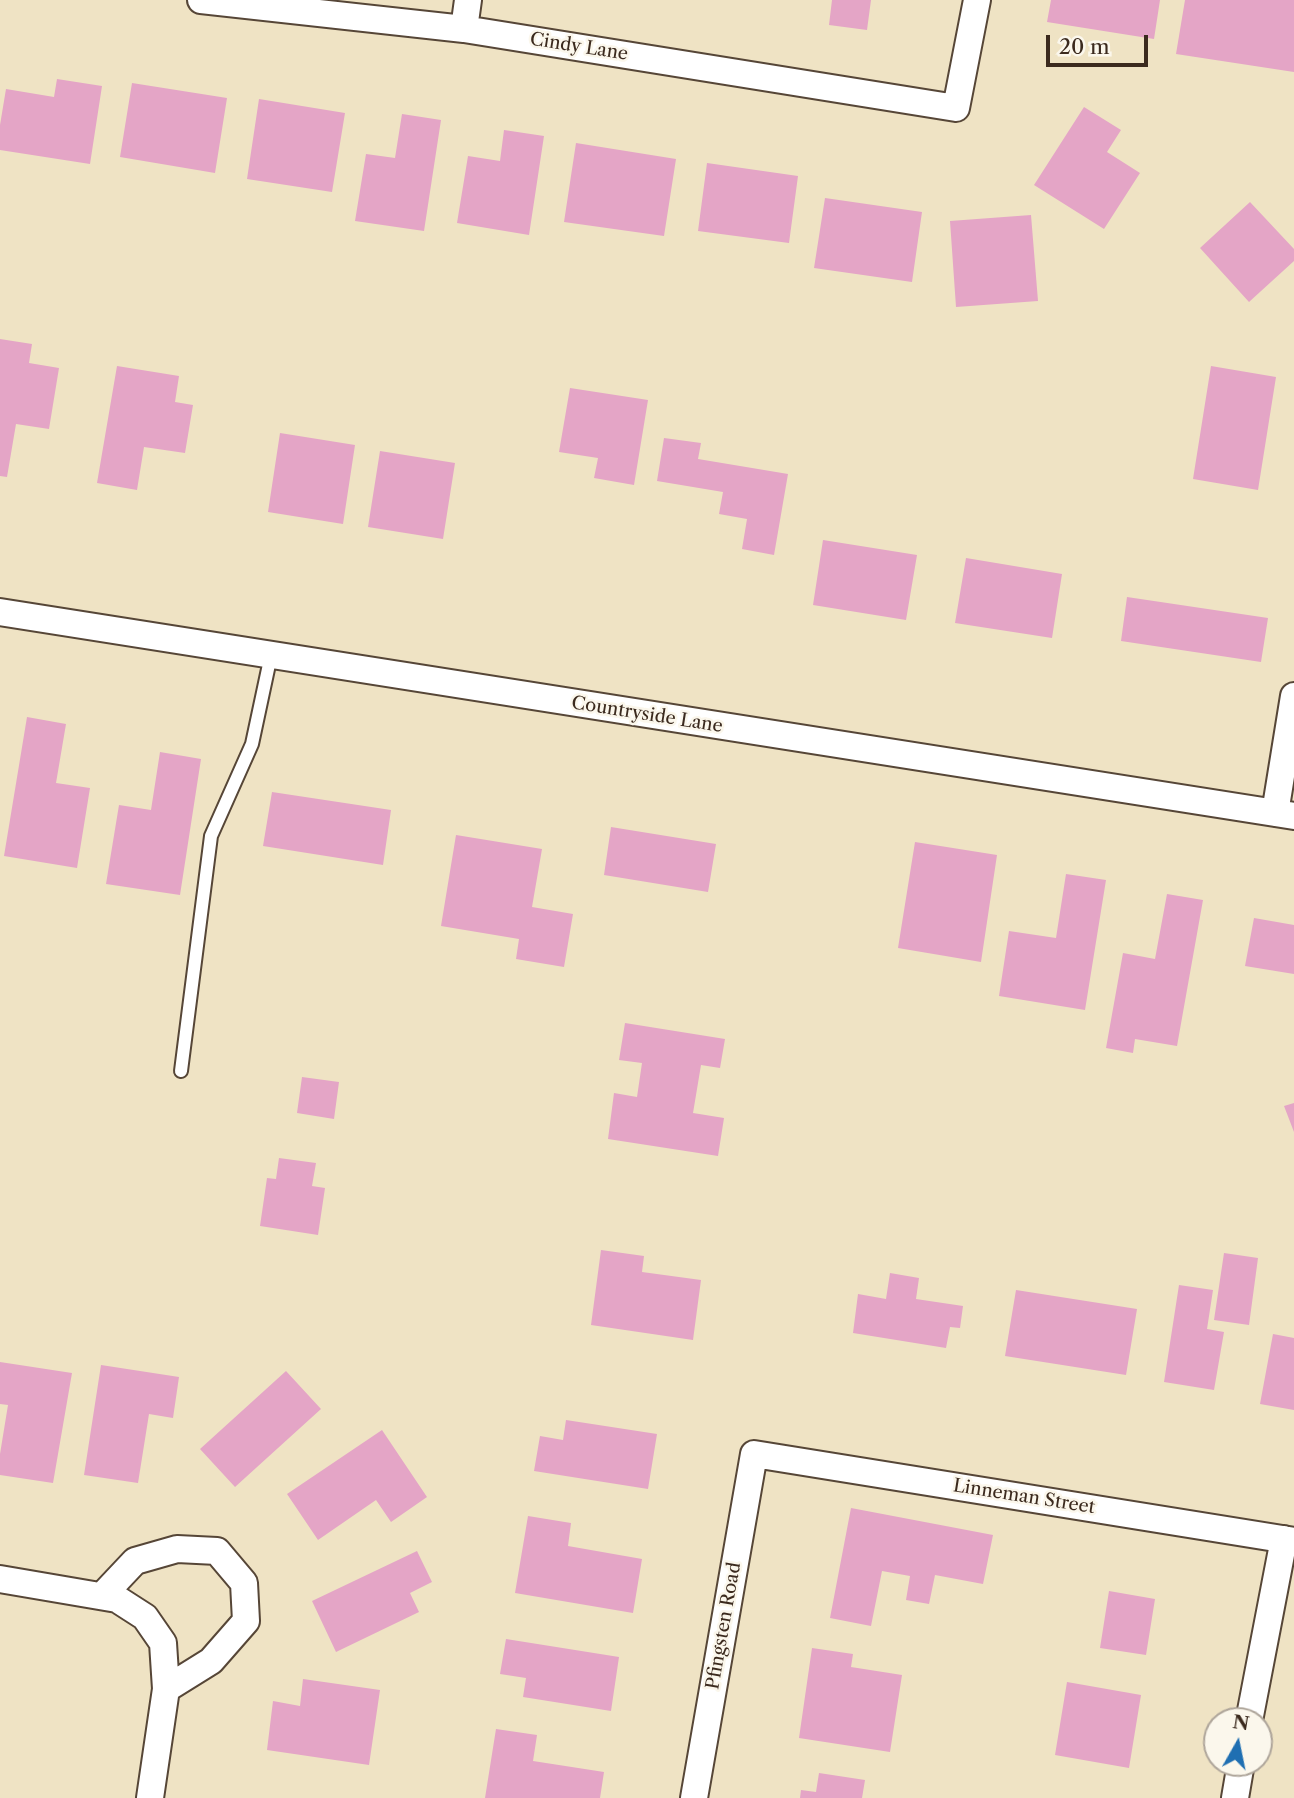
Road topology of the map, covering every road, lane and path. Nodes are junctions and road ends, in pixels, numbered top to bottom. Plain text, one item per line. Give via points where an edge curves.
1 (201, 0) edge
2 (468, 0) edge
3 (977, 0) edge
4 (464, 29) junction
5 (0, 612) edge
6 (271, 655) junction
7 (1294, 696) edge
8 (1285, 815) edge
9 (181, 1071) dead end
10 (754, 1454) joint
11 (1289, 1540) edge
12 (0, 1579) edge
13 (102, 1597) junction
14 (166, 1689) junction
15 (1252, 1707) edge
16 (1238, 1777) edge
17 (150, 1798) edge
18 (694, 1798) edge
19 (1234, 1798) edge

1 - 4 street, Cindy Lane
2 - 4 street
3 - 4 street, Cindy Lane via 956,107
5 - 6 street, Countryside Lane
6 - 8 street, Countryside Lane
6 - 9 lane via 252,744 211,836
7 - 8 street
10 - 11 street, Linneman Street
10 - 18 street, Pfingsten Road
11 - 15 street
12 - 13 street
13 - 14 street via 117,1599 145,1616 163,1643
13 - 14 street via 135,1561 177,1549 217,1551 244,1583 246,1621 211,1661
14 - 17 street
16 - 19 street

